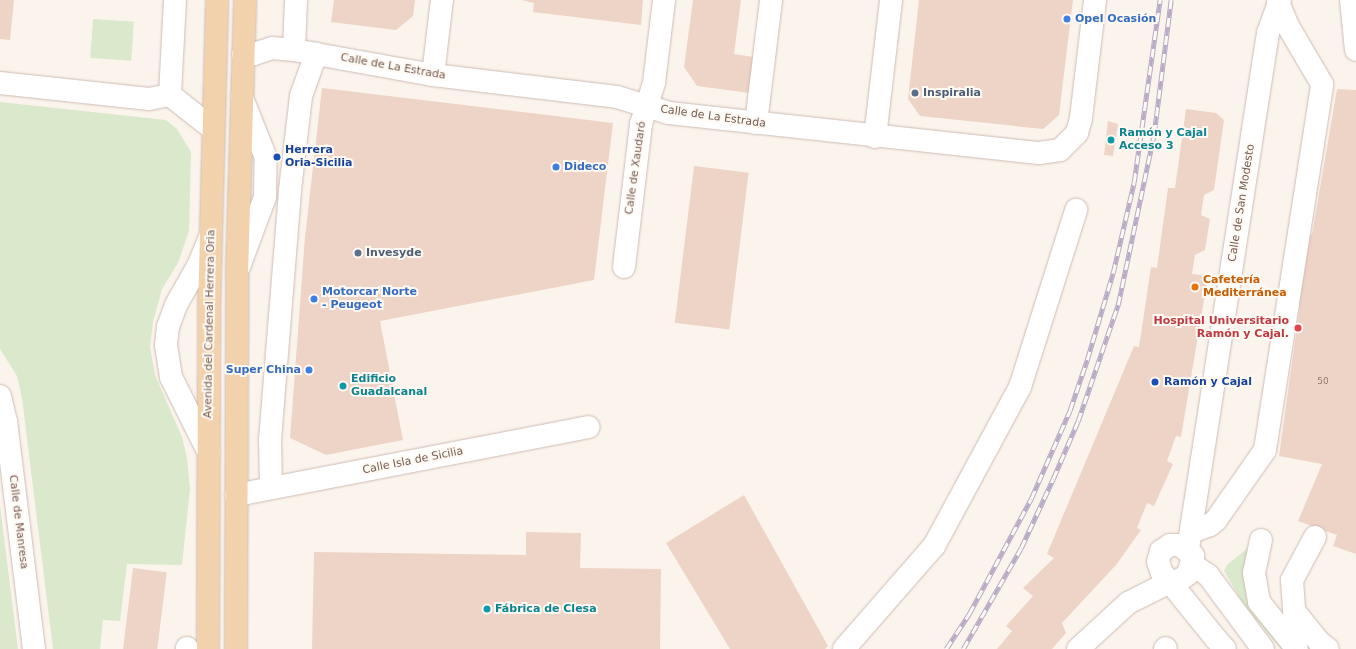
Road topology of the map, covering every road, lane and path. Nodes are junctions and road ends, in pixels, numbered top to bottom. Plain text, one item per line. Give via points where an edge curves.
1 (175, 0) edge
2 (217, 0) edge
3 (245, 0) edge
4 (296, 0) edge
5 (442, 0) edge
6 (664, 0) edge
7 (771, 0) edge
8 (891, 0) edge
9 (1095, 0) edge
10 (1351, 0) edge
11 (1279, 1) edge
12 (294, 50) junction
13 (1356, 50) edge
14 (243, 54) junction
15 (316, 54) junction
16 (433, 75) junction
17 (0, 83) edge
18 (170, 95) junction
19 (646, 106) junction
20 (756, 124) junction
21 (213, 129) junction
22 (875, 137) junction
23 (1076, 210) dead end
24 (210, 236) junction
25 (624, 267) dead end
26 (0, 396) edge
27 (589, 427) dead end
28 (209, 453) junction
29 (271, 487) junction
30 (236, 495) junction
31 (1315, 537) dead end
32 (1261, 540) dead end
33 (1190, 549) junction
34 (1170, 582) junction
35 (34, 649) edge
36 (194, 649) edge
37 (236, 649) edge
38 (844, 649) edge
39 (1078, 649) edge
40 (1225, 649) edge
41 (1263, 649) edge
42 (1297, 649) edge
43 (1328, 649) edge

1 - 18 street
2 - 21 main road, Avenida del Cardenal Herrera Oria
3 - 14 main road
4 - 12 street
5 - 16 street
6 - 19 street, Calle de Xaudaró via 654,84
7 - 20 street
8 - 22 street
9 - 22 street, Calle de La Estrada via 1081,118 1077,133 1060,150 1039,153
10 - 13 street
11 - 33 street, Calle de San Modesto via 1268,33
11 - 33 street via 1288,26 1322,84 1268,435 1265,450 1216,520
12 - 14 street, Calle de La Estrada via 272,48 254,54
12 - 15 street, Calle de La Estrada
14 - 30 main road via 237,274
15 - 16 street, Calle de La Estrada
15 - 29 street via 302,96 290,190 270,440
16 - 19 street, Calle de La Estrada via 617,97
17 - 18 street via 149,99
18 - 21 street
19 - 20 street, Calle de La Estrada via 669,113
19 - 25 street, Calle de Xaudaró via 641,124
20 - 22 street, Calle de La Estrada
21 - 24 main road, Avenida del Cardenal Herrera Oria
23 - 38 street via 1020,387 934,546
24 - 28 main road, Avenida del Cardenal Herrera Oria
24 - 28 street via 199,264 176,305 168,327 166,345 171,377
26 - 35 street, Calle de Manresa via 6,421
27 - 29 street, Calle Isla de Sicilia
28 - 36 main road, Avenida del Cardenal Herrera Oria
29 - 30 street, Calle Isla de Sicilia
30 - 37 main road
31 - 43 street via 1292,580 1294,611 1319,642
32 - 42 street via 1254,573 1259,602
33 - 34 street via 1188,574 1180,580
33 - 34 street via 1170,545 1161,551 1158,562
33 - 41 street
34 - 39 street via 1128,603
34 - 40 street

